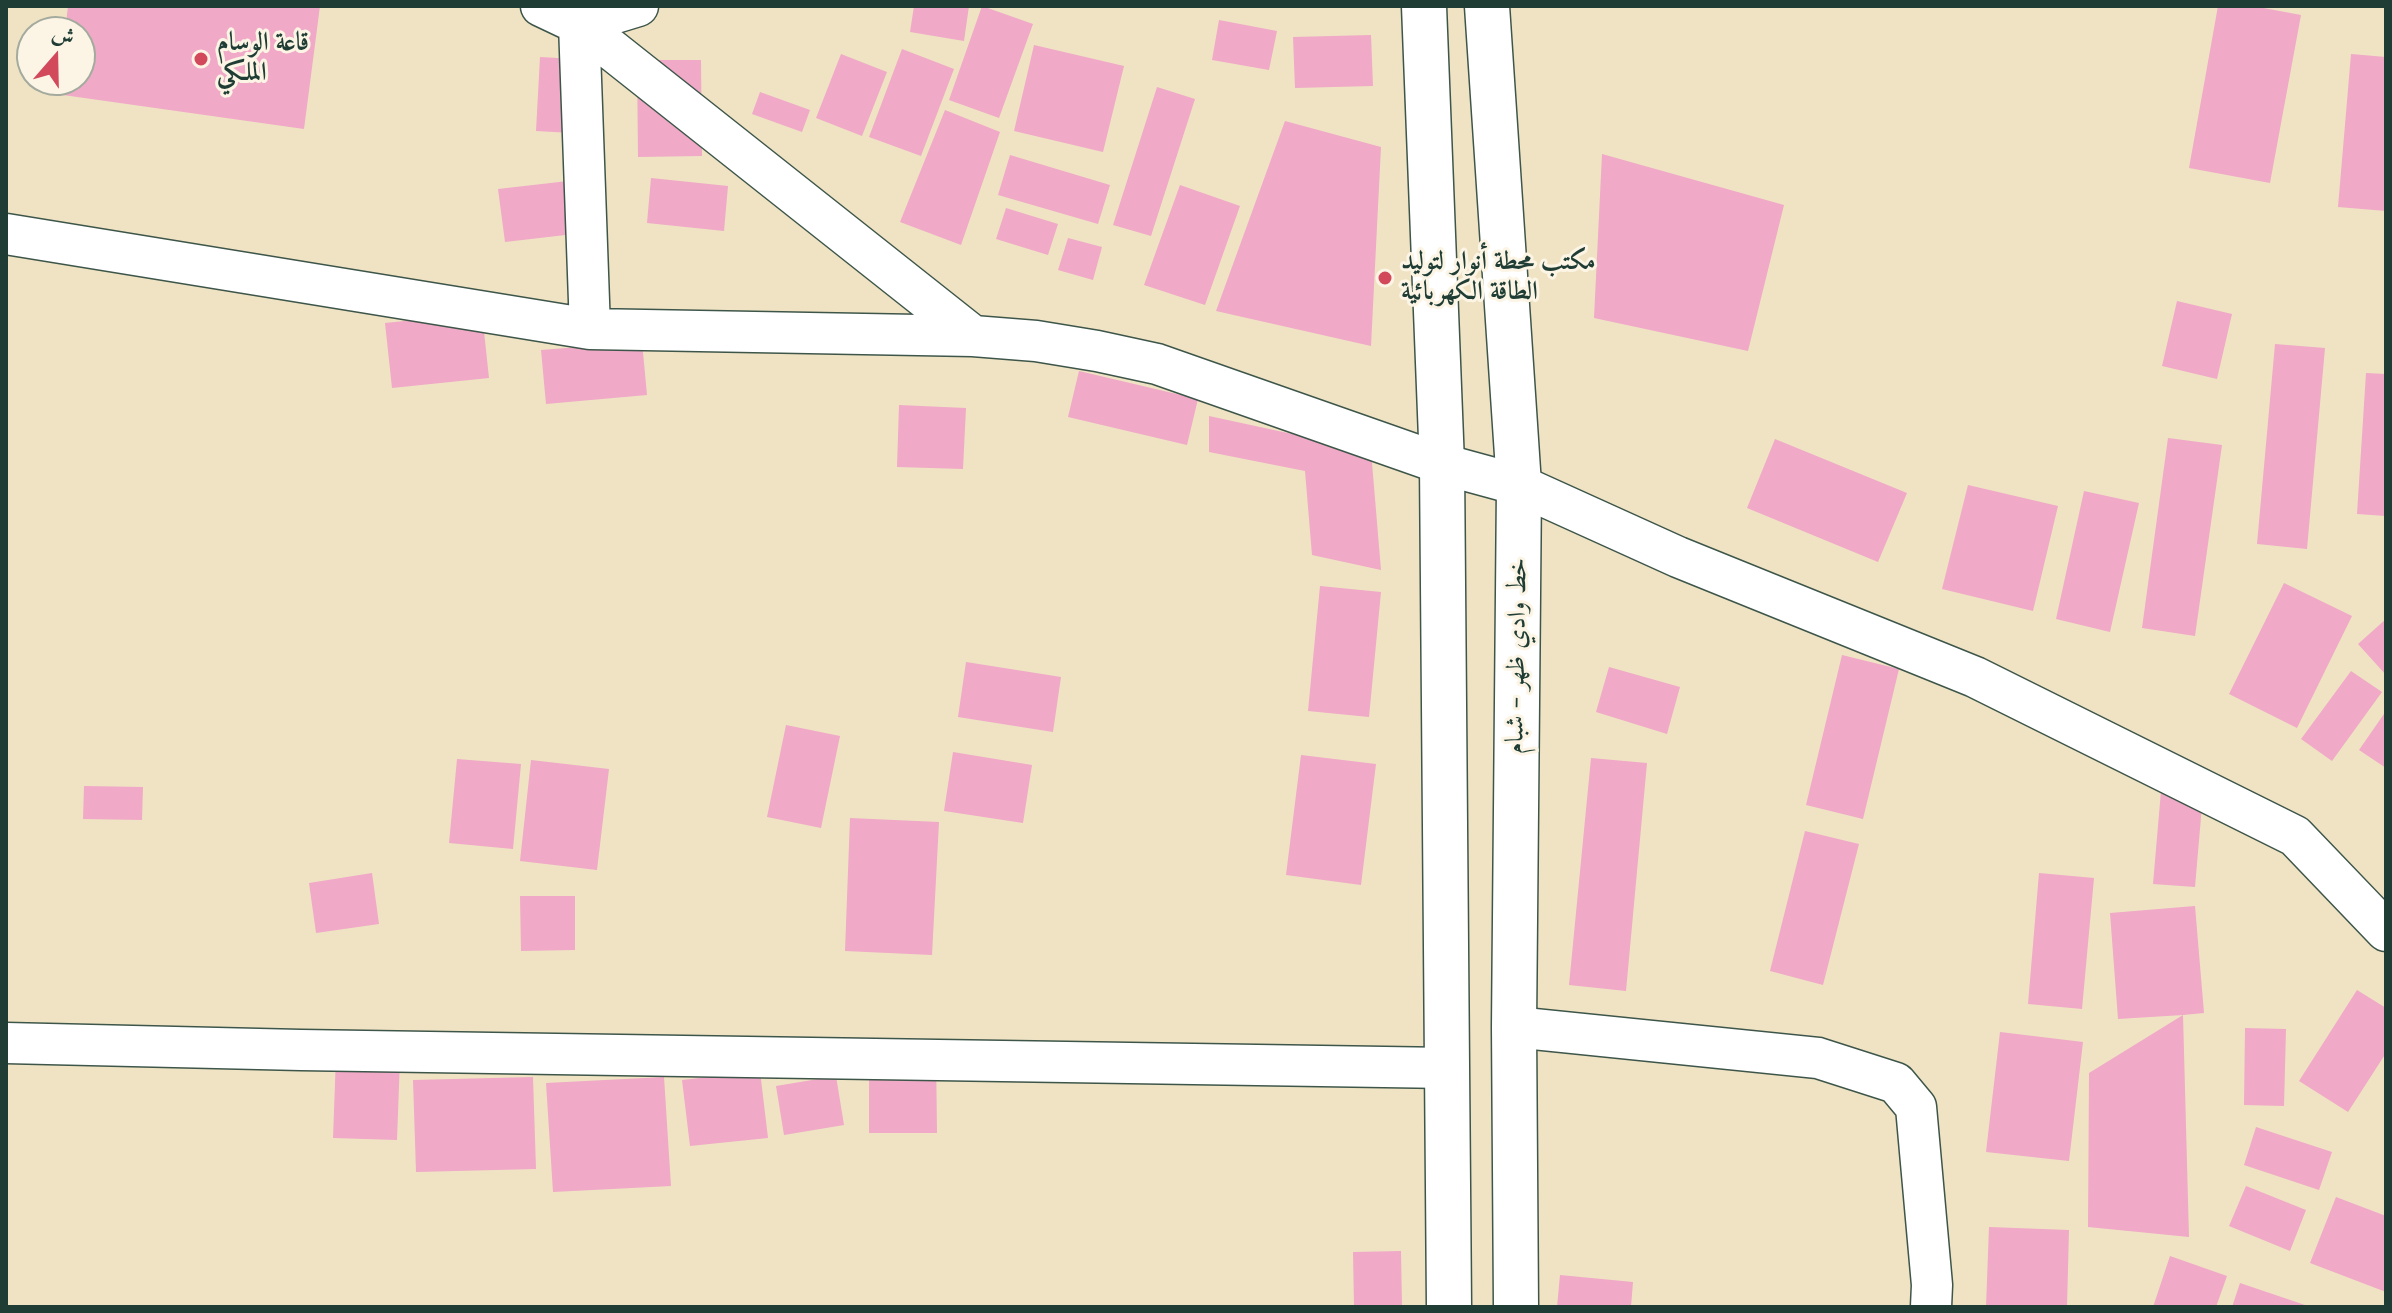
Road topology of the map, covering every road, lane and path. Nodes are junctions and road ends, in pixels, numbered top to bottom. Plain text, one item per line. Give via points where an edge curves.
1 (541, 6) edge
2 (638, 6) edge
3 (1424, 6) edge
4 (1487, 6) edge
5 (579, 15) edge
6 (6, 234) edge
7 (590, 329) junction
8 (973, 336) junction
9 (1442, 464) junction
10 (1519, 485) junction
11 (2386, 931) edge
12 (1514, 1027) junction
13 (6, 1043) edge
14 (1448, 1068) junction
15 (1449, 1307) edge
16 (1516, 1307) edge
17 (1931, 1307) edge

1 - 5 street
2 - 5 street
3 - 9 main road
4 - 10 main road, خط وادي ظهر - شبام
5 - 7 street
5 - 8 street
6 - 7 street
7 - 8 street
8 - 9 street via 1036,341 1157,364
9 - 10 street
9 - 14 main road
10 - 11 street via 1678,557 1975,677 2295,836
10 - 12 main road, خط وادي ظهر - شبام
12 - 16 main road, خط وادي ظهر - شبام
12 - 17 street via 1818,1058 1896,1083 1916,1107
13 - 14 street
14 - 15 main road

